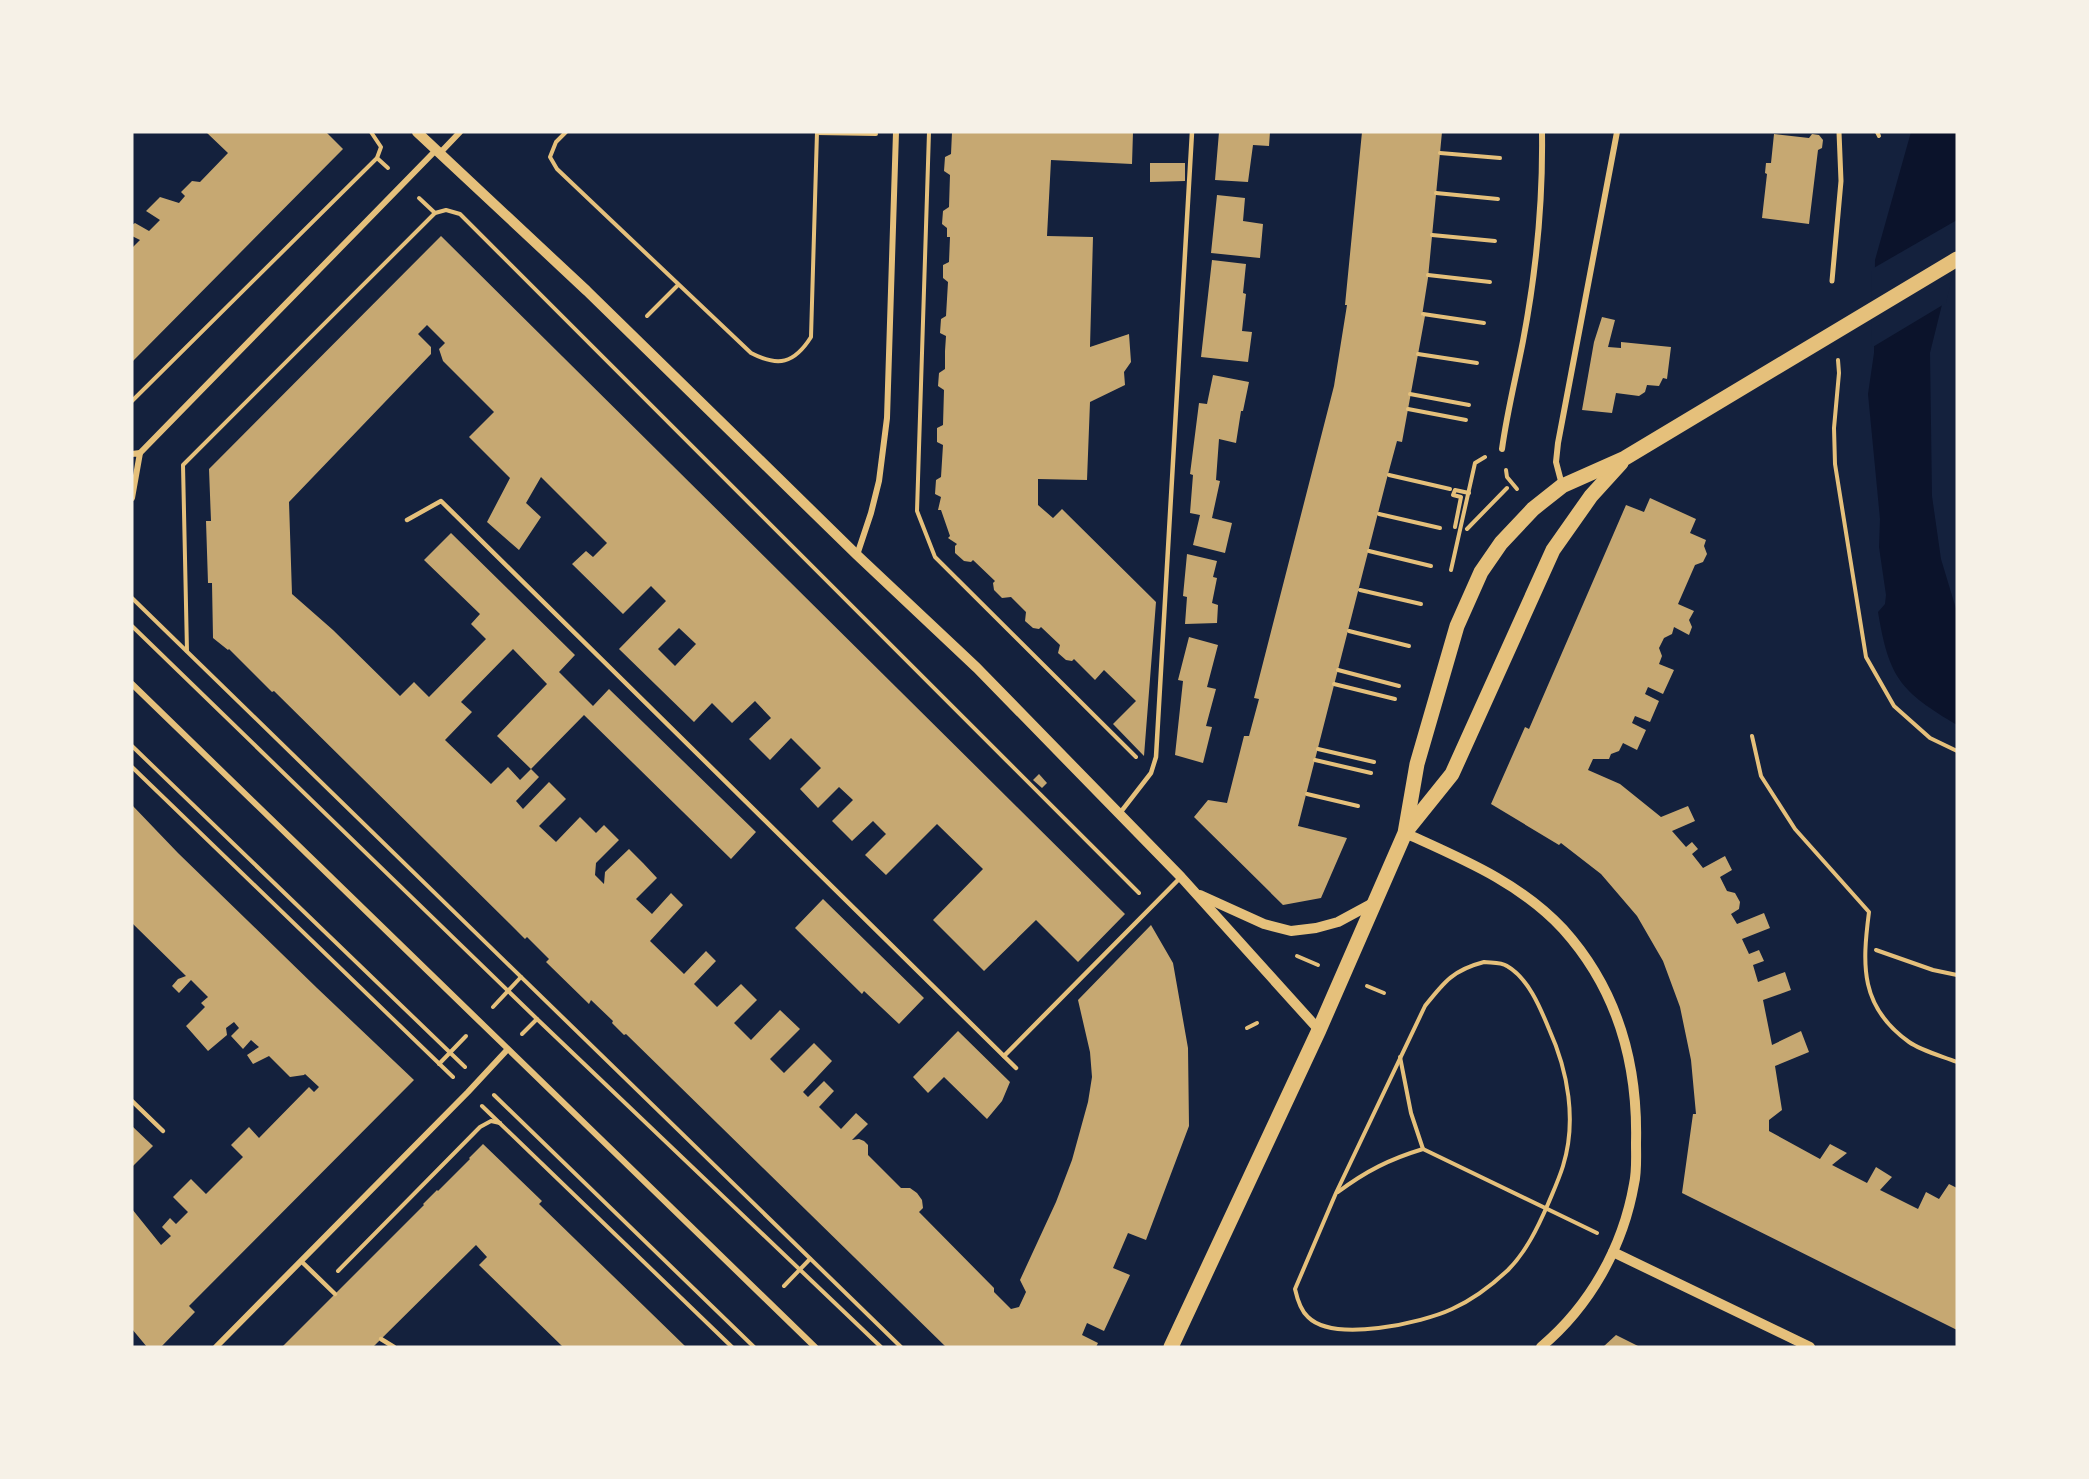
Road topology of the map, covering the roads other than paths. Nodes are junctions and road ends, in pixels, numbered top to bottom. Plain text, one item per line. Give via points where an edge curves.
1 (417, 132) edge
2 (460, 132) edge
3 (1192, 132) edge
4 (1542, 132) edge
5 (1617, 132) edge
6 (1839, 132) edge
7 (896, 133) edge
8 (438, 151) junction
9 (1957, 259) edge
10 (1832, 281) dead end
11 (1502, 448) road end
12 (140, 453) junction
13 (132, 454) edge
14 (1625, 458) junction
15 (1562, 486) junction
16 (132, 498) edge
17 (407, 520) dead end
18 (857, 555) junction
19 (132, 684) edge
20 (1120, 813) junction
21 (1405, 833) junction
22 (1181, 877) junction
23 (1197, 894) junction
24 (1375, 902) junction
25 (1319, 1030) junction
26 (507, 1050) junction
27 (1004, 1056) junction
28 (1016, 1068) dead end
29 (132, 1101) edge
30 (162, 1131) dead end
31 (1613, 1252) junction
32 (301, 1261) junction
33 (335, 1294) dead end
34 (381, 1339) dead end
35 (216, 1347) edge
36 (394, 1347) edge
37 (815, 1347) edge
38 (1172, 1347) edge
39 (1541, 1347) edge
40 (1810, 1347) edge

1 - 8 street
2 - 8 street
3 - 20 lane via 1156,757 1151,773
4 - 11 street via 1534,270
5 - 15 street via 1558,443 1557,471
6 - 10 street via 1841,181
7 - 18 street via 886,435 879,481
8 - 12 street
8 - 18 street
9 - 14 main road
12 - 13 street
12 - 16 street
14 - 15 main road
14 - 21 main road via 1591,496 1553,550 1452,774
15 - 21 main road via 1533,509 1501,543 1481,572 1457,626 1417,764
17 - 27 lane via 441,501
18 - 20 street via 977,668
19 - 26 street
20 - 22 street
21 - 24 main road
21 - 31 street via 1475,864 1539,906 1563,930 1601,982 1625,1039 1637,1115 1635,1182
22 - 23 street
22 - 27 lane
23 - 24 street via 1264,924 1291,931 1338,922
23 - 25 street
24 - 25 main road
25 - 38 main road
26 - 32 street
26 - 37 street
27 - 28 lane
29 - 30 lane
31 - 39 street via 1585,1302
31 - 40 street
32 - 33 lane
32 - 35 street
34 - 36 lane

